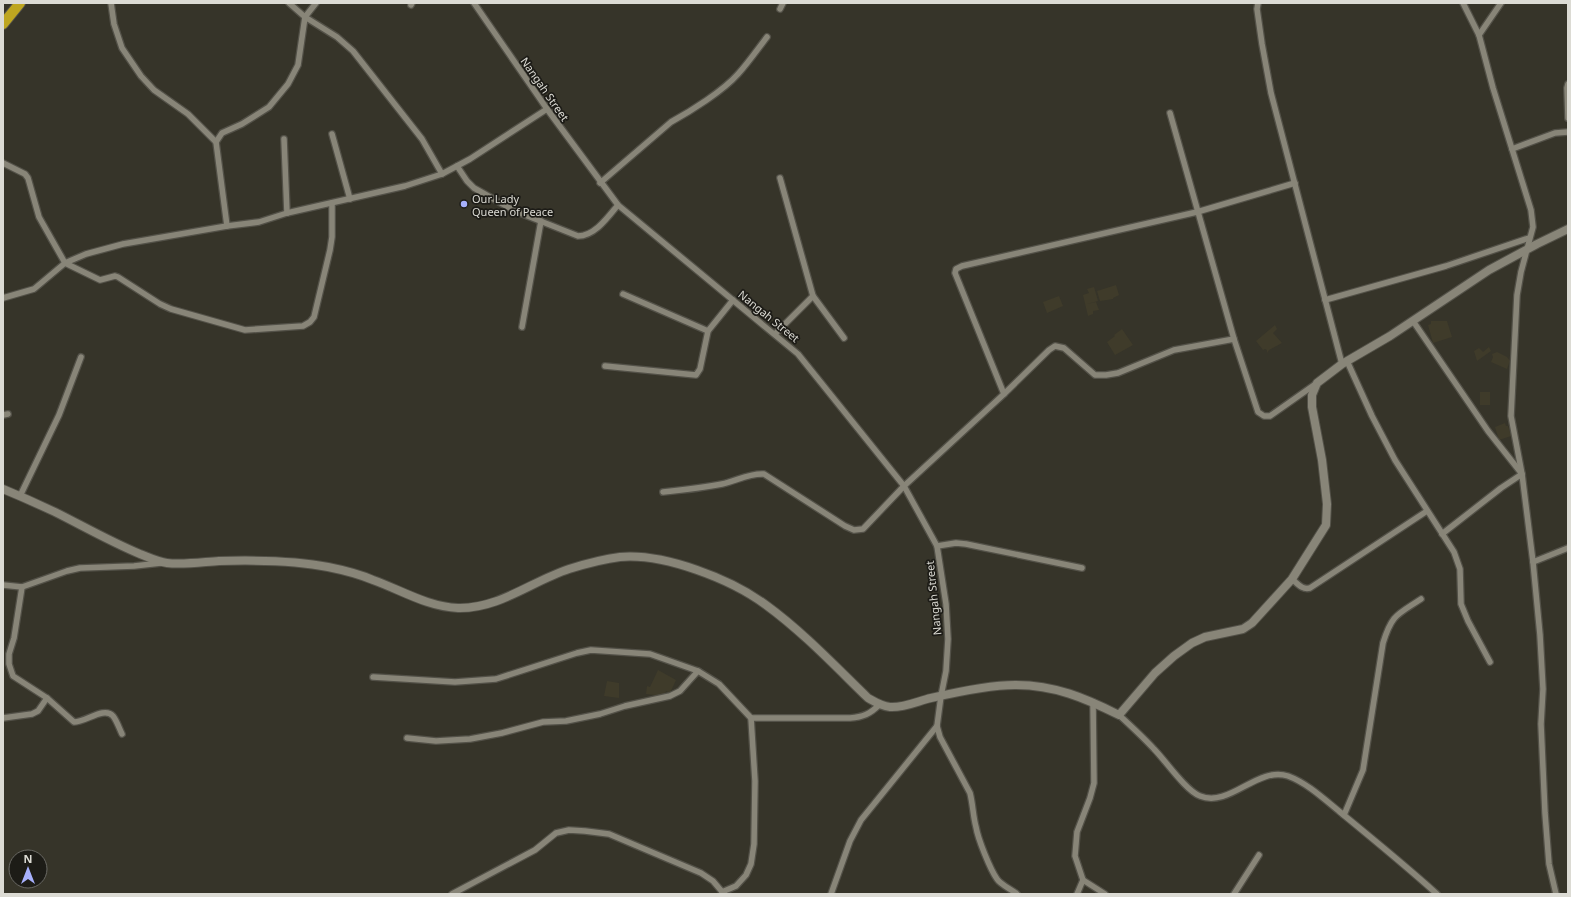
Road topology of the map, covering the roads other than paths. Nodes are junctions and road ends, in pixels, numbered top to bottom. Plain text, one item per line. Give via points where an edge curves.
1 (20, 3) edge
2 (110, 3) edge
3 (289, 3) edge
4 (316, 3) edge
5 (474, 3) edge
6 (783, 3) edge
7 (1258, 3) edge
8 (1463, 3) edge
9 (1501, 3) edge
10 (780, 9) dead end
11 (305, 17) junction
12 (3, 24) edge
13 (1479, 35) junction
14 (767, 37) dead end
15 (1568, 84) edge
16 (547, 109) junction
17 (1170, 113) dead end
18 (1568, 118) edge
19 (1568, 132) edge
20 (332, 134) dead end
21 (284, 139) dead end
22 (216, 142) junction
23 (1512, 149) junction
24 (3, 163) edge
25 (458, 166) junction
26 (442, 174) junction
27 (780, 178) dead end
28 (600, 183) junction
29 (1295, 183) junction
30 (350, 199) junction
31 (332, 203) junction
32 (618, 205) junction
33 (1197, 212) junction
34 (287, 213) junction
35 (541, 221) junction
36 (227, 226) junction
37 (1568, 229) edge
38 (1529, 238) junction
39 (1526, 249) junction
40 (65, 263) junction
41 (623, 294) dead end
42 (813, 296) junction
43 (3, 298) edge
44 (733, 300) junction
45 (1325, 300) junction
46 (1413, 321) junction
47 (522, 327) dead end
48 (708, 331) junction
49 (775, 334) junction
50 (844, 338) dead end
51 (1234, 339) junction
52 (81, 357) dead end
53 (1345, 363) junction
54 (605, 366) dead end
55 (1317, 383) junction
56 (1004, 394) junction
57 (1522, 474) junction
58 (904, 486) junction
59 (3, 489) edge
60 (663, 492) dead end
61 (20, 496) junction
62 (1427, 512) junction
63 (1442, 534) junction
64 (937, 546) junction
65 (1568, 548) edge
66 (137, 552) junction
67 (1533, 562) junction
68 (166, 563) junction
69 (134, 566) junction
70 (1082, 568) dead end
71 (1292, 579) junction
72 (3, 585) edge
73 (22, 587) junction
74 (1421, 599) dead end
75 (1490, 662) dead end
76 (698, 671) junction
77 (373, 677) dead end
78 (941, 696) junction
79 (47, 698) junction
80 (1093, 702) junction
81 (879, 705) junction
82 (1119, 715) junction
83 (3, 718) edge
84 (751, 718) junction
85 (937, 726) junction
86 (122, 734) dead end
87 (408, 738) dead end
88 (1344, 815) junction
89 (1259, 855) dead end
90 (1083, 880) junction
91 (723, 893) edge
92 (452, 894) edge
93 (830, 894) edge
94 (1016, 894) edge
95 (1077, 894) edge
96 (1105, 894) edge
97 (1234, 894) edge
98 (1437, 894) edge
99 (1556, 894) edge

1 - 12 highway
2 - 22 street via 122,48 141,76 154,90 188,114
3 - 11 street
4 - 11 street
5 - 16 street, Nangah Street
6 - 10 street
7 - 29 street via 1271,93
8 - 13 street
9 - 13 street
11 - 22 street via 298,65 288,84 268,107 222,134
11 - 26 street via 337,37 353,51 422,139
13 - 23 street
14 - 28 street via 727,84 672,122
15 - 18 street
16 - 25 street
16 - 28 street, Nangah Street
17 - 33 street
19 - 23 street
20 - 30 street
21 - 34 street
22 - 36 street
23 - 38 street via 1531,210 1533,227
24 - 40 street via 28,178 38,217
25 - 26 street
25 - 35 street via 474,188 515,211
26 - 30 street
27 - 42 street
28 - 32 street, Nangah Street
29 - 33 street
29 - 45 street
30 - 31 street
31 - 34 street
31 - 40 street via 330,250 314,317 303,326 246,330 232,327 171,309 118,277 100,280
32 - 35 street via 587,236 578,236
32 - 44 street, Nangah Street
33 - 51 street
33 - 56 street via 956,269
34 - 36 street via 258,222
35 - 47 street
36 - 40 street via 123,244 86,254
37 - 39 street
38 - 39 street
38 - 45 street via 1446,266
39 - 46 street via 1489,270
39 - 57 street via 1517,296 1511,416
40 - 43 street via 34,289
41 - 48 street
42 - 49 street
42 - 50 street
44 - 48 street
44 - 49 street, Nangah Street
45 - 53 street
46 - 53 street
46 - 57 street via 1488,432
48 - 54 street via 700,368 696,375
49 - 58 street, Nangah Street via 806,362
51 - 55 street via 1258,412 1264,416 1270,416
51 - 56 street via 1174,350 1106,376 1095,375 1064,348 1055,346
52 - 61 street
53 - 55 street
53 - 62 street via 1385,441
55 - 71 street via 1312,395 1312,407 1322,460 1326,525
56 - 58 street
57 - 63 street
57 - 67 street
58 - 60 street via 863,529 854,530 764,474 699,489
58 - 64 street, Nangah Street
59 - 61 street
61 - 66 street
62 - 63 street
62 - 71 street via 1310,588 1305,589
63 - 75 street via 1454,552 1460,569 1461,604
64 - 70 street via 966,544
64 - 78 street, Nangah Street via 946,604 948,639
65 - 67 street
66 - 68 street
66 - 69 street via 138,558
67 - 99 street via 1543,689 1541,724 1549,864
68 - 69 street
68 - 81 street via 286,562 327,566 352,572 438,605 457,608 493,603 570,569 619,557 669,562 739,587 766,604 792,625 868,698
69 - 73 street via 72,569
71 - 82 street via 1252,623 1243,629 1204,637 1174,656
72 - 73 street
73 - 79 street via 9,664 14,676
74 - 88 street via 1395,616 1388,626 1383,642 1363,770
76 - 77 street via 650,654 591,650 496,679 455,682
76 - 84 street via 719,684
76 - 87 street via 680,691 670,696 600,714 566,721 543,722 470,739 436,741
78 - 80 street via 1015,685 1041,687
78 - 81 street via 904,706
78 - 85 street, Nangah Street
79 - 83 street via 38,711 32,714
79 - 86 street via 74,722 81,722 106,712 113,716
80 - 82 street
80 - 90 street via 1094,783 1077,832 1075,856
81 - 84 street via 864,716 850,718
82 - 88 street via 1199,796 1222,797 1265,776 1279,774 1311,789
84 - 91 street via 755,781 754,844 751,864 746,875 736,886
85 - 93 street via 861,820 850,841
85 - 94 street via 970,793 979,839 993,871 997,879
88 - 98 street
89 - 97 street
90 - 95 street
90 - 96 street
91 - 92 street via 714,881 701,873 609,834 569,830 556,834 535,850

